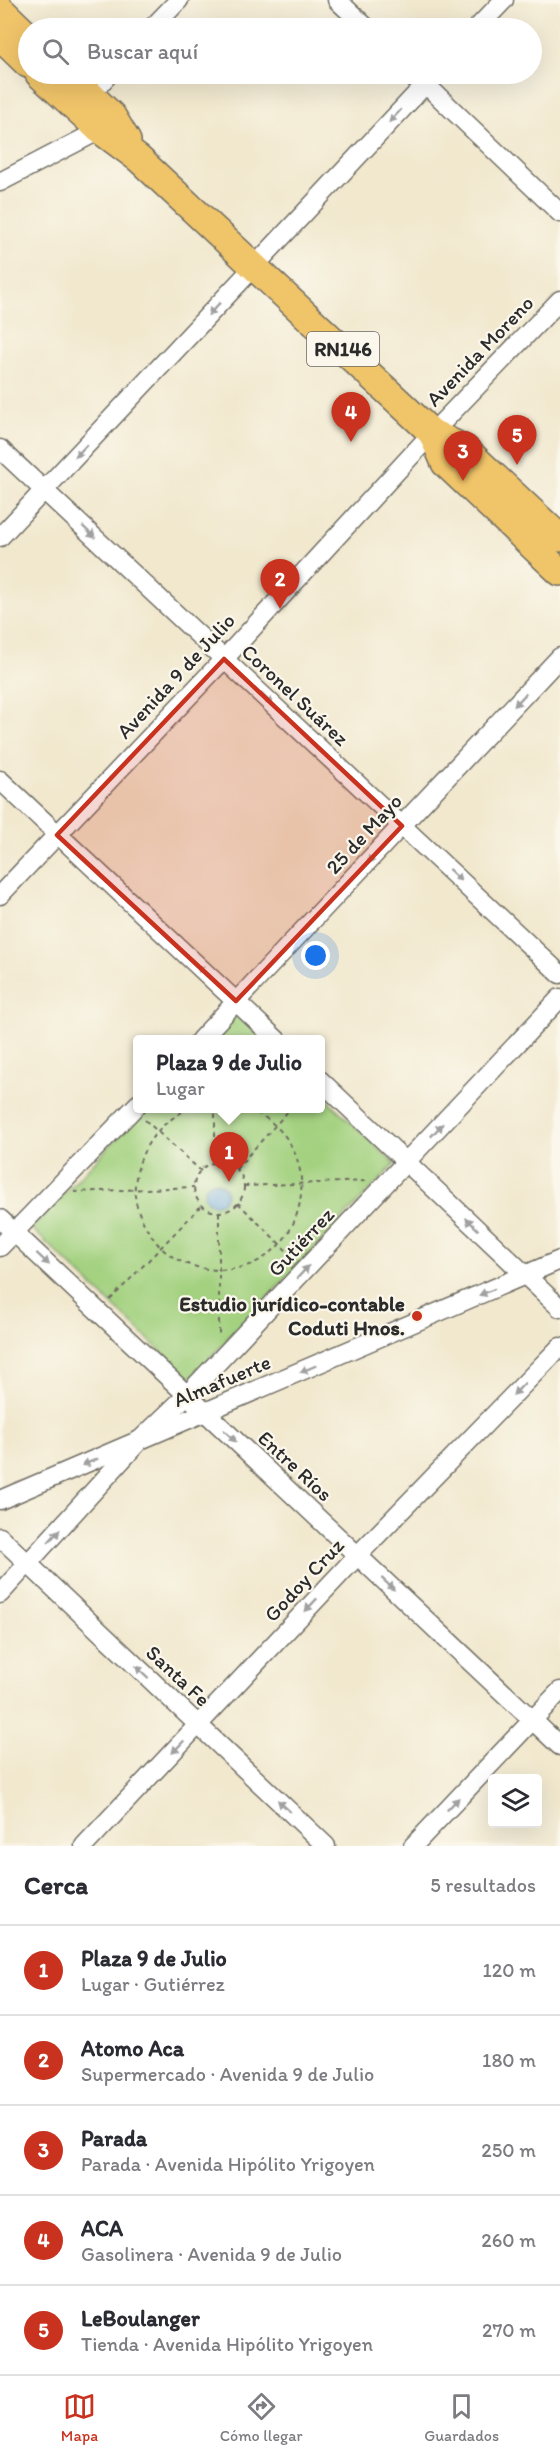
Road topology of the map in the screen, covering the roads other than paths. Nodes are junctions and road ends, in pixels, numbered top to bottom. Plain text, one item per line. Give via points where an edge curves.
1 (179, 0) edge
2 (337, 0) edge
3 (504, 0) edge
4 (0, 9) edge
5 (162, 18) edge
6 (356, 18) edge
7 (487, 18) edge
8 (0, 26) edge
9 (17, 46) edge
10 (55, 84) edge
11 (74, 84) edge
12 (100, 84) edge
13 (419, 84) edge
14 (432, 84) edge
15 (83, 101) junction
16 (106, 123) junction
17 (0, 182) edge
18 (560, 213) edge
19 (255, 266) junction
20 (560, 300) edge
21 (432, 433) junction
22 (0, 449) edge
23 (44, 490) junction
24 (0, 537) edge
25 (560, 538) edge
26 (560, 572) edge
27 (560, 657) edge
28 (224, 659) junction
29 (0, 780) edge
30 (402, 826) junction
31 (57, 835) junction
32 (0, 895) edge
33 (560, 974) edge
34 (560, 998) edge
35 (236, 1001) junction
36 (205, 1035) edge
37 (272, 1035) edge
38 (325, 1084) edge
39 (134, 1113) edge
40 (407, 1162) junction
41 (0, 1219) edge
42 (14, 1232) junction
43 (0, 1246) edge
44 (560, 1260) edge
45 (525, 1275) junction
46 (560, 1308) edge
47 (560, 1347) edge
48 (187, 1395) junction
49 (206, 1413) junction
50 (140, 1440) junction
51 (0, 1500) edge
52 (0, 1537) edge
53 (357, 1556) junction
54 (28, 1565) junction
55 (0, 1594) edge
56 (560, 1691) edge
57 (532, 1720) junction
58 (199, 1726) junction
59 (560, 1746) edge
60 (84, 1846) edge
61 (326, 1846) edge
62 (413, 1846) edge

1 - 5 street
2 - 6 street
3 - 7 street
4 - 9 highway
8 - 9 highway via 14,30
10 - 15 highway, RN146
11 - 15 highway, RN146
12 - 15 street
13 -> 19 street
14 - 18 street
15 - 16 highway, RN146
16 - 17 street
16 - 19 highway, RN146 via 139,159
19 - 21 highway, RN146
19 -> 23 street
20 - 21 street, Avenida Moreno
21 - 25 highway, RN146 via 465,449
21 - 26 highway, RN146 via 445,463
21 - 28 street, Avenida 9 de Julio
22 - 23 street, Coronel Suárez
23 - 24 street
23 -> 28 street, Coronel Suárez
27 -> 30 street, 25 de Mayo
28 -> 30 street, Coronel Suárez
28 - 31 street, Avenida 9 de Julio
29 - 31 street
30 -> 33 street, Coronel Suárez
30 -> 35 street, 25 de Mayo
31 - 32 street, Avenida 9 de Julio
35 -> 31 street
40 -> 34 street, Gutiérrez
35 - 36 street, 25 de Mayo
35 - 37 street
38 - 40 street
39 - 42 street
45 -> 40 street
48 -> 40 street, Gutiérrez
41 - 42 street, Entre Ríos
42 - 43 street
42 -> 48 street, Entre Ríos
44 - 45 street, Almafuerte
45 - 46 street
45 -> 49 street, Almafuerte
47 -> 53 street, Godoy Cruz
48 - 49 street, Entre Ríos
48 - 50 street, Gutiérrez
49 - 50 street, Almafuerte
49 -> 53 street, Entre Ríos
50 -> 51 street, Almafuerte
54 -> 50 street, Gutiérrez
52 - 54 street, Santa Fe
53 -> 57 street, Entre Ríos
53 -> 58 street, Godoy Cruz
54 - 55 street, Gutiérrez
58 -> 54 street, Santa Fe
56 - 57 street
57 - 59 street, Entre Ríos
62 -> 57 street
58 -> 60 street, Godoy Cruz
61 -> 58 street, Santa Fe

